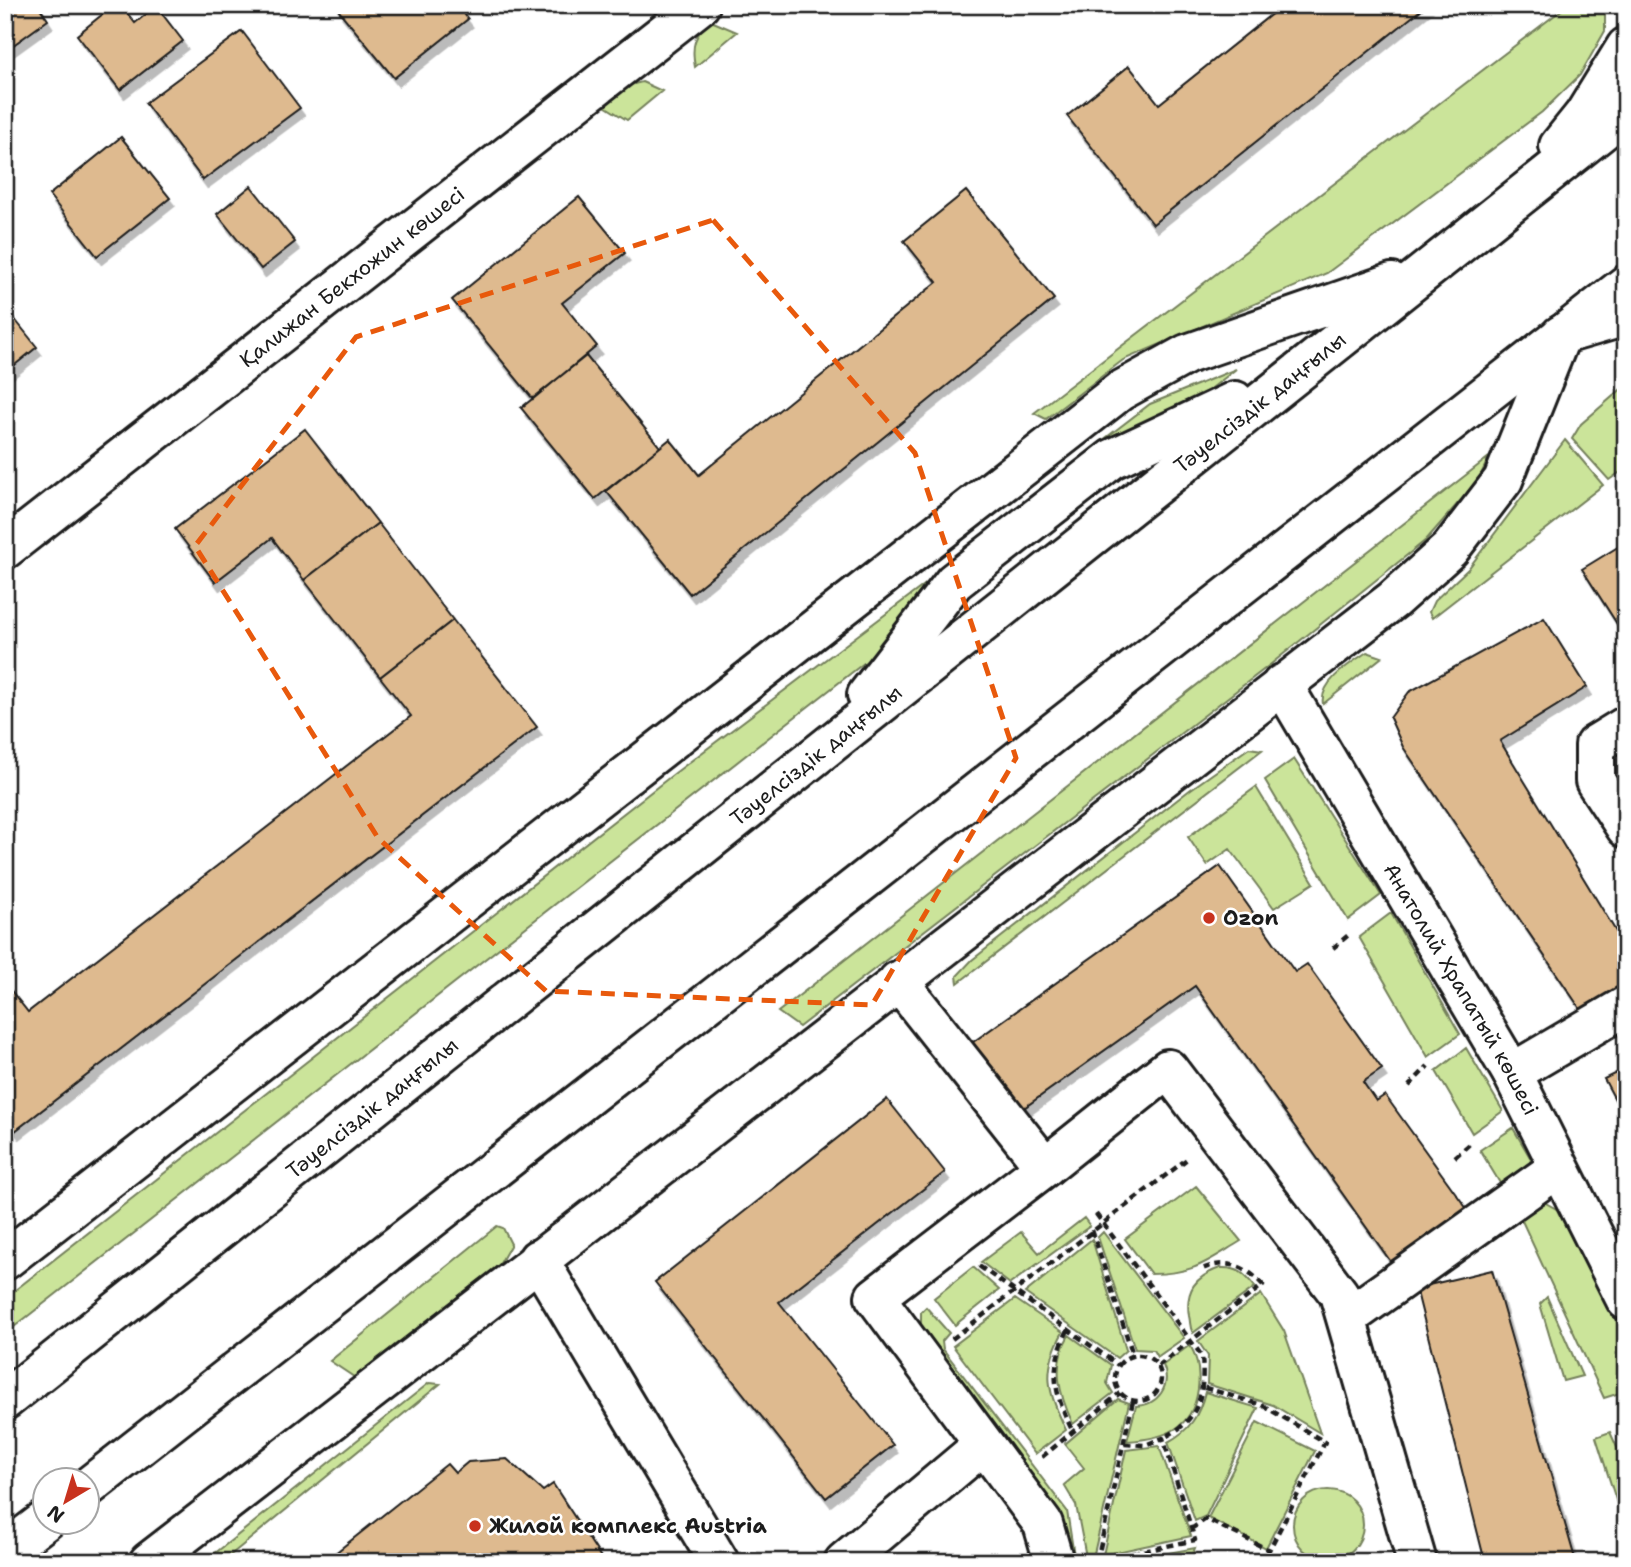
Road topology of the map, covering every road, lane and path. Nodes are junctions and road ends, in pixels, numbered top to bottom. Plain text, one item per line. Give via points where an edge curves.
1 (700, 5) edge
2 (1626, 47) edge
3 (1626, 112) edge
4 (1516, 199) junction
5 (1421, 273) junction
6 (1626, 285) edge
7 (1626, 316) edge
8 (1561, 335) junction
9 (5, 549) edge
10 (1282, 684) junction
11 (1626, 726) edge
12 (1626, 828) edge
13 (1350, 933) dead end
14 (1333, 947) dead end
15 (898, 981) junction
16 (1626, 1006) edge
17 (1428, 1066) dead end
18 (1512, 1073) junction
19 (1409, 1086) dead end
20 (1472, 1142) dead end
21 (1190, 1156) dead end
22 (1455, 1157) dead end
23 (1045, 1167) junction
24 (1558, 1168) junction
25 (1096, 1214) dead end
26 (1101, 1223) junction
27 (1092, 1230) junction
28 (948, 1242) junction
29 (538, 1259) junction
30 (5, 1260) edge
31 (1200, 1270) dead end
32 (1013, 1291) junction
33 (1624, 1292) edge
34 (1347, 1318) junction
35 (1068, 1330) junction
36 (1192, 1341) junction
37 (947, 1345) dead end
38 (1133, 1355) junction
39 (1118, 1365) junction
40 (1158, 1366) junction
41 (1202, 1387) junction
42 (1120, 1394) junction
43 (5, 1400) edge
44 (1133, 1401) junction
45 (1073, 1432) junction
46 (1163, 1438) junction
47 (1123, 1444) junction
48 (983, 1445) junction
49 (1036, 1462) dead end
50 (102, 1476) edge
51 (1191, 1529) junction
52 (32, 1531) edge
53 (5, 1551) edge
54 (1097, 1561) edge
55 (149, 1562) edge
56 (719, 1562) edge
57 (844, 1562) edge
58 (1054, 1562) edge
59 (1417, 1562) edge

1 - 9 main road, Қалижан Бекхожин көшесі
2 - 4 main road via 1584,115
3 - 4 main road, Тәуелсіздік даңғылы
4 - 5 main road, Тәуелсіздік даңғылы
5 - 30 main road via 1187,354 1120,391
5 - 43 main road, Тәуелсіздік даңғылы
6 - 8 main road
7 - 8 main road
8 - 10 main road via 1503,480 1450,548 1393,600
8 - 50 main road
10 - 15 main road
10 - 18 main road, Анатолий Храпатый көшесі
11 - 12 main road via 1595,745 1595,781
13 - 14 path
15 - 23 main road
15 - 29 main road
16 - 18 main road
17 - 19 path
18 - 24 main road, Анатолий Храпатый көшесі
20 - 22 path
21 - 26 path
23 - 28 main road
23 - 34 main road via 1168,1069 1339,1294
24 - 33 main road, Анатолий Храпатый көшесі
24 - 34 main road
25 - 26 path
26 - 27 path
26 - 36 path
27 - 32 path
27 - 38 path
28 - 32 path
28 - 48 main road via 874,1297
29 - 55 main road
29 - 56 main road
31 - 36 path via 1237,1264 1252,1272 1263,1286
32 - 35 path
32 - 37 path
34 - 59 main road
35 - 39 path
35 - 45 path via 1054,1367 1060,1404
36 - 40 path
36 - 41 path via 1202,1356
38 - 39 path
38 - 40 path via 1146,1356
39 - 42 path via 1114,1379
40 - 44 path via 1159,1389 1148,1399
41 - 46 path via 1191,1419
41 - 51 path via 1262,1405 1325,1442 1269,1550 1206,1519
42 - 44 path
42 - 45 path
44 - 47 path
45 - 49 path
46 - 47 path via 1144,1445
46 - 51 path
47 - 54 path
48 - 57 main road
48 - 58 main road via 1043,1524
51 - 54 path via 1195,1540
52 - 53 main road

